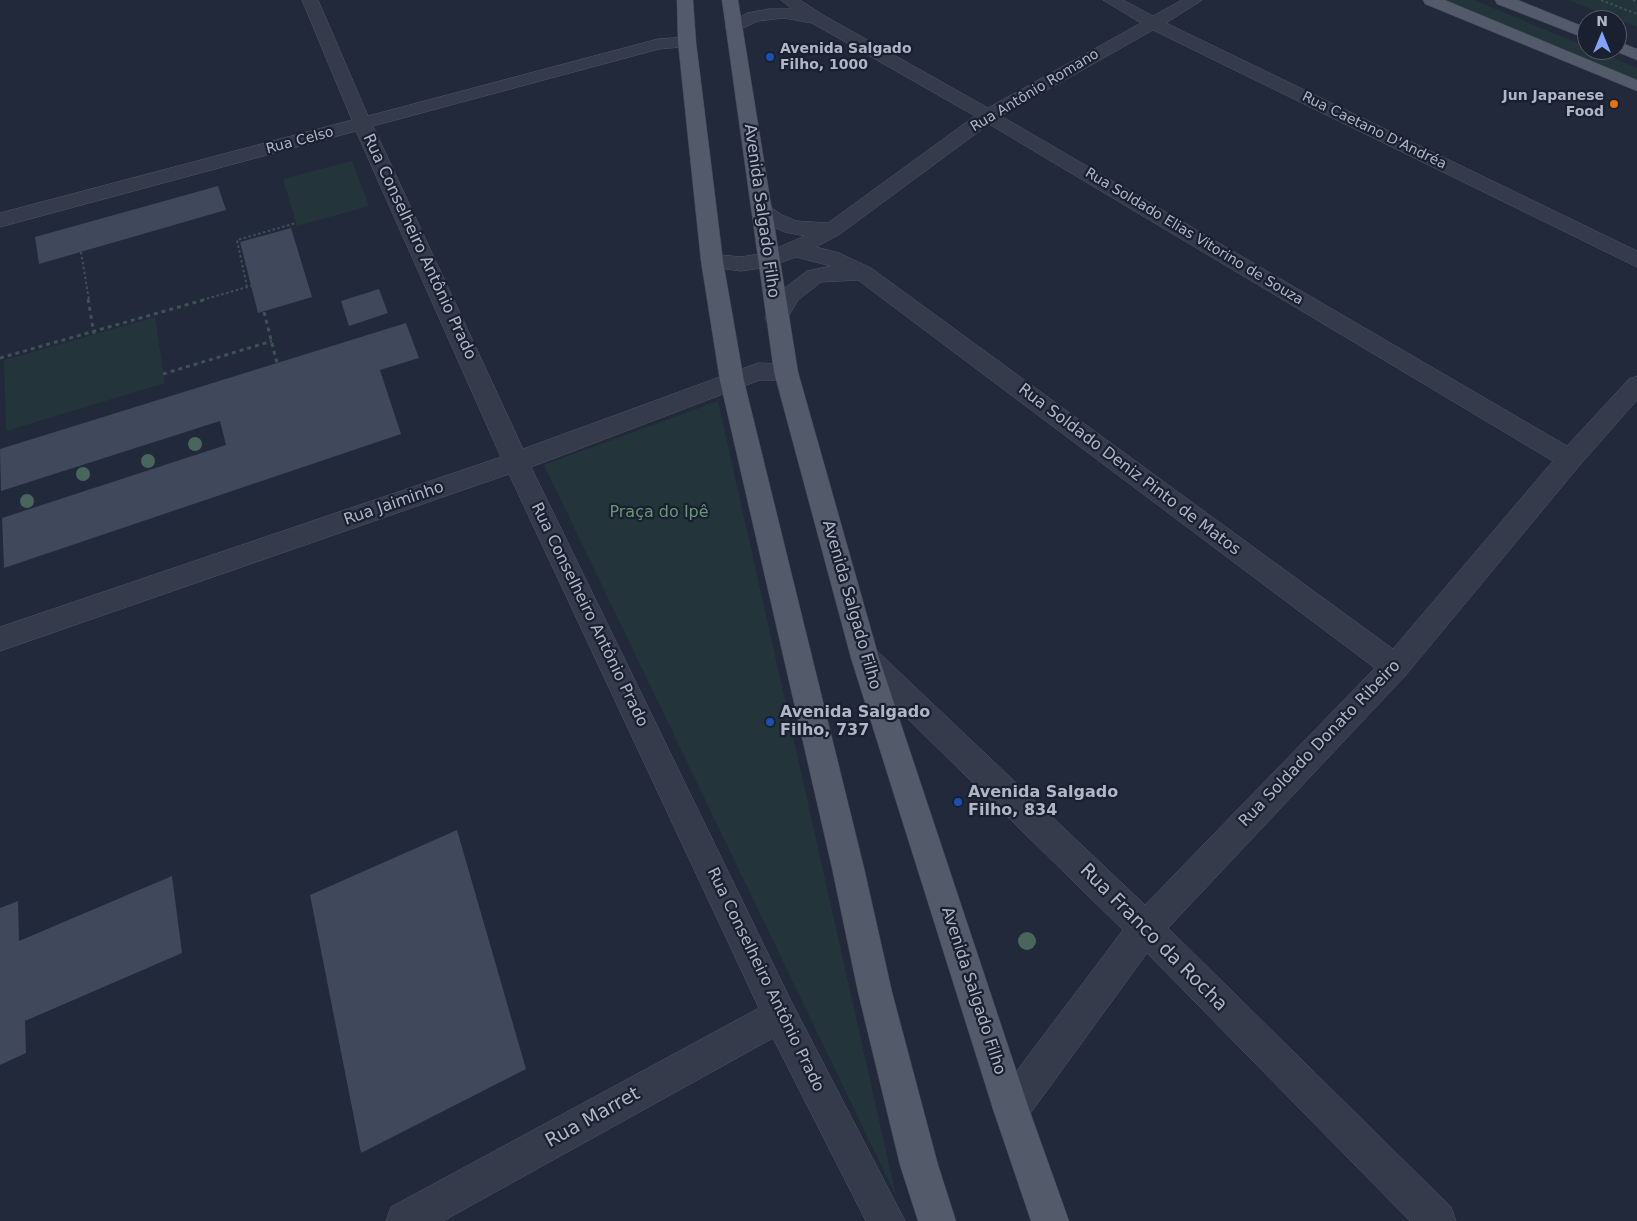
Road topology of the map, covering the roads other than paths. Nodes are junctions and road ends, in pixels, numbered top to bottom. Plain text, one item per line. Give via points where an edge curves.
1 (685, 0) edge
2 (730, 0) edge
3 (789, 0) edge
4 (1111, 0) edge
5 (1194, 0) edge
6 (1431, 0) edge
7 (1503, 0) edge
8 (316, 2) edge
9 (817, 19) junction
10 (1153, 23) junction
11 (734, 27) junction
12 (1577, 30) edge
13 (687, 42) junction
14 (1637, 86) edge
15 (988, 116) junction
16 (363, 125) junction
17 (761, 210) junction
18 (0, 220) edge
19 (834, 228) junction
20 (796, 250) junction
21 (768, 260) junction
22 (1637, 260) edge
23 (712, 261) junction
24 (863, 273) junction
25 (776, 318) junction
26 (786, 372) junction
27 (732, 381) junction
28 (1637, 386) edge
29 (1570, 459) junction
30 (516, 462) junction
31 (0, 639) edge
32 (865, 658) junction
33 (1395, 667) junction
34 (1144, 928) junction
35 (780, 1015) junction
36 (1011, 1110) junction
37 (405, 1221) edge
38 (886, 1221) edge
39 (937, 1221) edge
40 (1050, 1221) edge
41 (1437, 1221) edge

1 - 13 main road
2 - 11 main road, Avenida Salgado Filho
3 - 9 street, Rua Soldado Elias Vitorino de Souza
4 - 10 street, Rua Caetano D'Andréa
5 - 10 street, Rua Antônio Romano
6 - 14 main road
7 - 12 main road
8 - 16 street, Rua Conselheiro Antônio Prado
9 - 11 street, Rua Soldado Elias Vitorino de Souza via 769,14 753,17
9 - 15 street, Rua Soldado Elias Vitorino de Souza
10 - 15 street, Rua Antônio Romano
10 - 22 street, Rua Caetano D'Andréa
11 - 17 main road, Avenida Salgado Filho
13 - 16 street, Rua Celso via 658,44
13 - 23 main road
15 - 19 street, Rua Antônio Romano
15 - 29 street, Rua Soldado Elias Vitorino de Souza
16 - 18 street, Rua Celso
16 - 30 street, Rua Conselheiro Antônio Prado
17 - 19 street via 792,227
17 - 21 main road, Avenida Salgado Filho
19 - 20 street, Rua Antônio Romano
20 - 21 street, Rua Antônio Romano
20 - 24 street, Rua Soldado Deniz Pinto de Matos via 832,258
21 - 23 street, Rua Antônio Romano via 741,264
21 - 25 main road, Avenida Salgado Filho
23 - 27 main road
24 - 25 street via 814,276 790,295
24 - 33 street, Rua Soldado Deniz Pinto de Matos
25 - 26 main road, Avenida Salgado Filho
26 - 27 street, Rua Jaiminho via 758,371
26 - 32 main road, Avenida Salgado Filho
27 - 30 street, Rua Jaiminho
27 - 39 main road via 875,992 919,1165
28 - 29 street, Rua Soldado Donato Ribeiro
29 - 33 street, Rua Soldado Donato Ribeiro
30 - 31 street, Rua Jaiminho
30 - 35 street, Rua Conselheiro Antônio Prado
32 - 34 street, Rua Franco da Rocha
32 - 36 main road, Avenida Salgado Filho
33 - 34 street, Rua Soldado Donato Ribeiro
34 - 36 street, Rua Soldado Donato Ribeiro
34 - 41 street, Rua Franco da Rocha
35 - 37 street, Rua Marret
35 - 38 street, Rua Conselheiro Antônio Prado
36 - 40 main road, Avenida Salgado Filho

